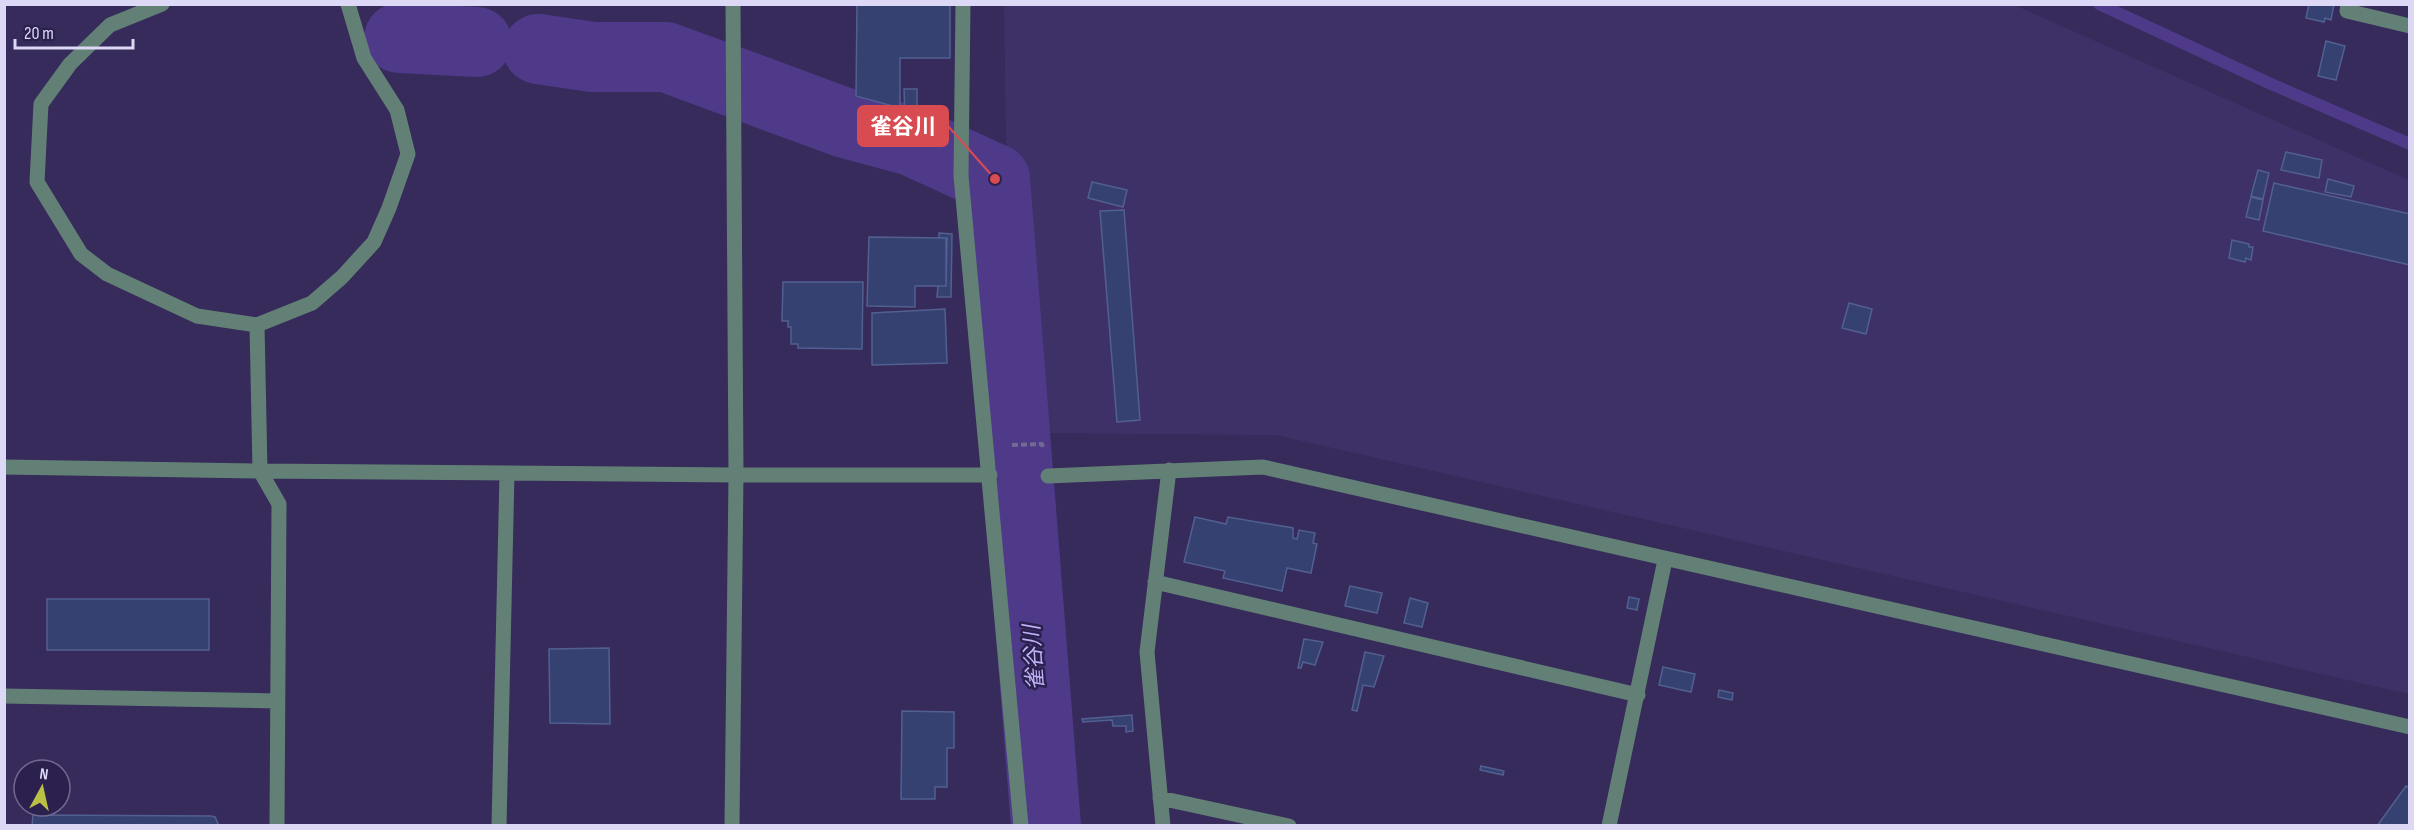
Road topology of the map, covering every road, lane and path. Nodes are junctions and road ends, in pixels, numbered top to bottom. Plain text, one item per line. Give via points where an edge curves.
1 (162, 4) edge
2 (348, 4) edge
3 (734, 4) edge
4 (963, 4) edge
5 (2348, 4) edge
6 (2409, 26) edge
7 (257, 325) junction
8 (1009, 445) dead end
9 (1031, 445) dead end
10 (4, 467) edge
11 (1169, 470) junction
12 (260, 471) junction
13 (507, 473) junction
14 (736, 475) junction
15 (990, 476) junction
16 (1048, 476) dead end
17 (1665, 560) junction
18 (1155, 582) junction
19 (1638, 695) junction
20 (4, 696) edge
21 (278, 701) junction
22 (2409, 727) edge
23 (1161, 798) junction
24 (277, 825) edge
25 (499, 825) edge
26 (732, 825) edge
27 (1021, 825) edge
28 (1163, 825) edge
29 (1289, 825) edge
30 (1609, 825) edge

1 - 7 street via 110,25 70,64 41,105 38,182 81,254 107,274 197,316
2 - 7 street via 364,58 397,110 408,154 374,242 342,278 312,303
3 - 14 street
4 - 15 street via 961,176
5 - 6 street via 2346,12
7 - 12 street
8 - 9 path
10 - 12 street
11 - 16 street
11 - 17 street via 1263,467
11 - 18 street
12 - 13 street
12 - 21 street via 279,504
13 - 14 street
13 - 25 street
14 - 15 street
14 - 26 street
15 - 27 street
17 - 19 street
17 - 22 street
18 - 19 street
18 - 23 street via 1147,652
19 - 30 street
20 - 21 street
21 - 24 street
23 - 28 street
23 - 29 street

